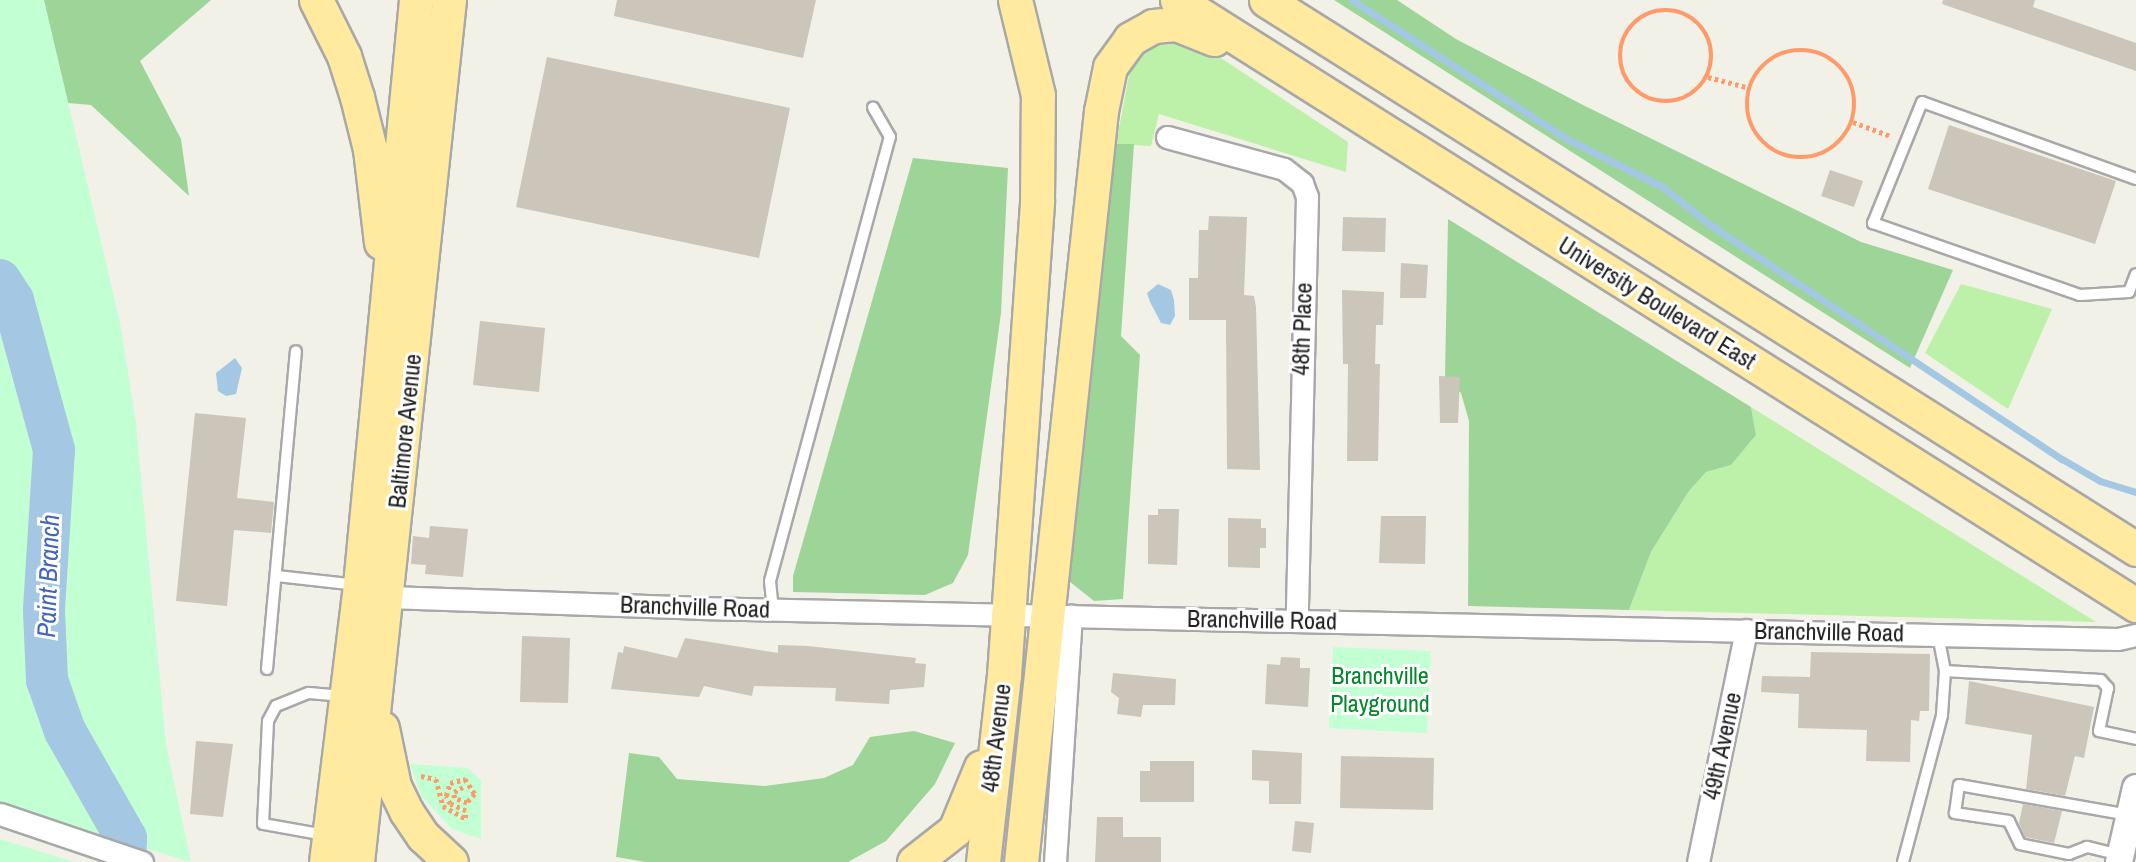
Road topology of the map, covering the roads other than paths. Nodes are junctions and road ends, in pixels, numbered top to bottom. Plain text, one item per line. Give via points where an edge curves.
1 (316, 0) edge
2 (416, 0) edge
3 (449, 0) edge
4 (1014, 0) edge
5 (1177, 0) edge
6 (1266, 0) edge
7 (873, 108) dead end
8 (1365, 119) junction
9 (1167, 137) dead end
10 (2136, 180) edge
11 (2136, 274) edge
12 (390, 294) junction
13 (296, 351) dead end
14 (2089, 519) junction
15 (2136, 519) edge
16 (2136, 549) edge
17 (277, 576) junction
18 (374, 591) junction
19 (2136, 605) edge
20 (773, 610) junction
21 (1009, 615) junction
22 (1059, 616) junction
23 (1297, 620) junction
24 (1746, 630) junction
25 (1938, 635) junction
26 (2136, 635) edge
27 (267, 669) dead end
28 (1945, 671) junction
29 (361, 697) junction
30 (994, 736) junction
31 (2136, 739) edge
32 (2136, 788) edge
33 (0, 814) edge
34 (2130, 815) junction
35 (327, 849) edge
36 (2120, 859) edge
37 (142, 862) edge
38 (357, 862) edge
39 (451, 862) edge
40 (914, 862) edge
41 (983, 862) edge
42 (1021, 862) edge
43 (1055, 862) edge
44 (1698, 862) edge
45 (1903, 862) edge

1 - 12 main road via 344,56 370,149
2 - 12 main road, Baltimore Avenue
3 - 18 main road, Baltimore Avenue
4 - 21 main road, 48th Avenue via 1038,95 1038,187
5 - 8 main road, University Boulevard East
6 - 14 main road, University Boulevard East
7 - 20 lane via 890,137 769,581
8 - 19 main road, University Boulevard East
8 - 22 main road, 48th Avenue via 1243,53 1176,24 1153,26 1130,39 1110,67 1101,111
9 - 23 street, 48th Place via 1284,169 1302,183 1307,197
10 - 11 lane via 1922,102 1873,223 2080,295 2129,292
12 - 18 main road, Baltimore Avenue
13 - 17 lane
14 - 15 main road
14 - 16 main road, University Boulevard East
17 - 18 lane
17 - 27 lane
18 - 20 street, Branchville Road
18 - 29 main road, Baltimore Avenue
20 - 21 street, Branchville Road
21 - 22 street, Branchville Road
21 - 30 main road, 48th Avenue
22 - 23 street, Branchville Road
22 - 42 main road, 48th Avenue
22 - 43 street
23 - 24 street, Branchville Road
24 - 25 street, Branchville Road
24 - 44 street, 49th Avenue
25 - 26 street, Branchville Road via 2118,639
25 - 28 lane
28 - 31 lane via 2101,680 2108,688 2099,731
28 - 45 lane via 1942,715
29 - 35 main road, Baltimore Avenue
29 - 35 lane via 309,693 276,706 268,721 263,824
29 - 38 main road, Baltimore Avenue
29 - 39 main road via 394,786 423,836
30 - 40 main road via 955,830
30 - 41 main road, 48th Avenue
32 - 34 street
33 - 37 street
34 - 36 street
34 - 36 lane via 1959,785 1955,813 2009,821 2020,845 2069,854 2087,847

